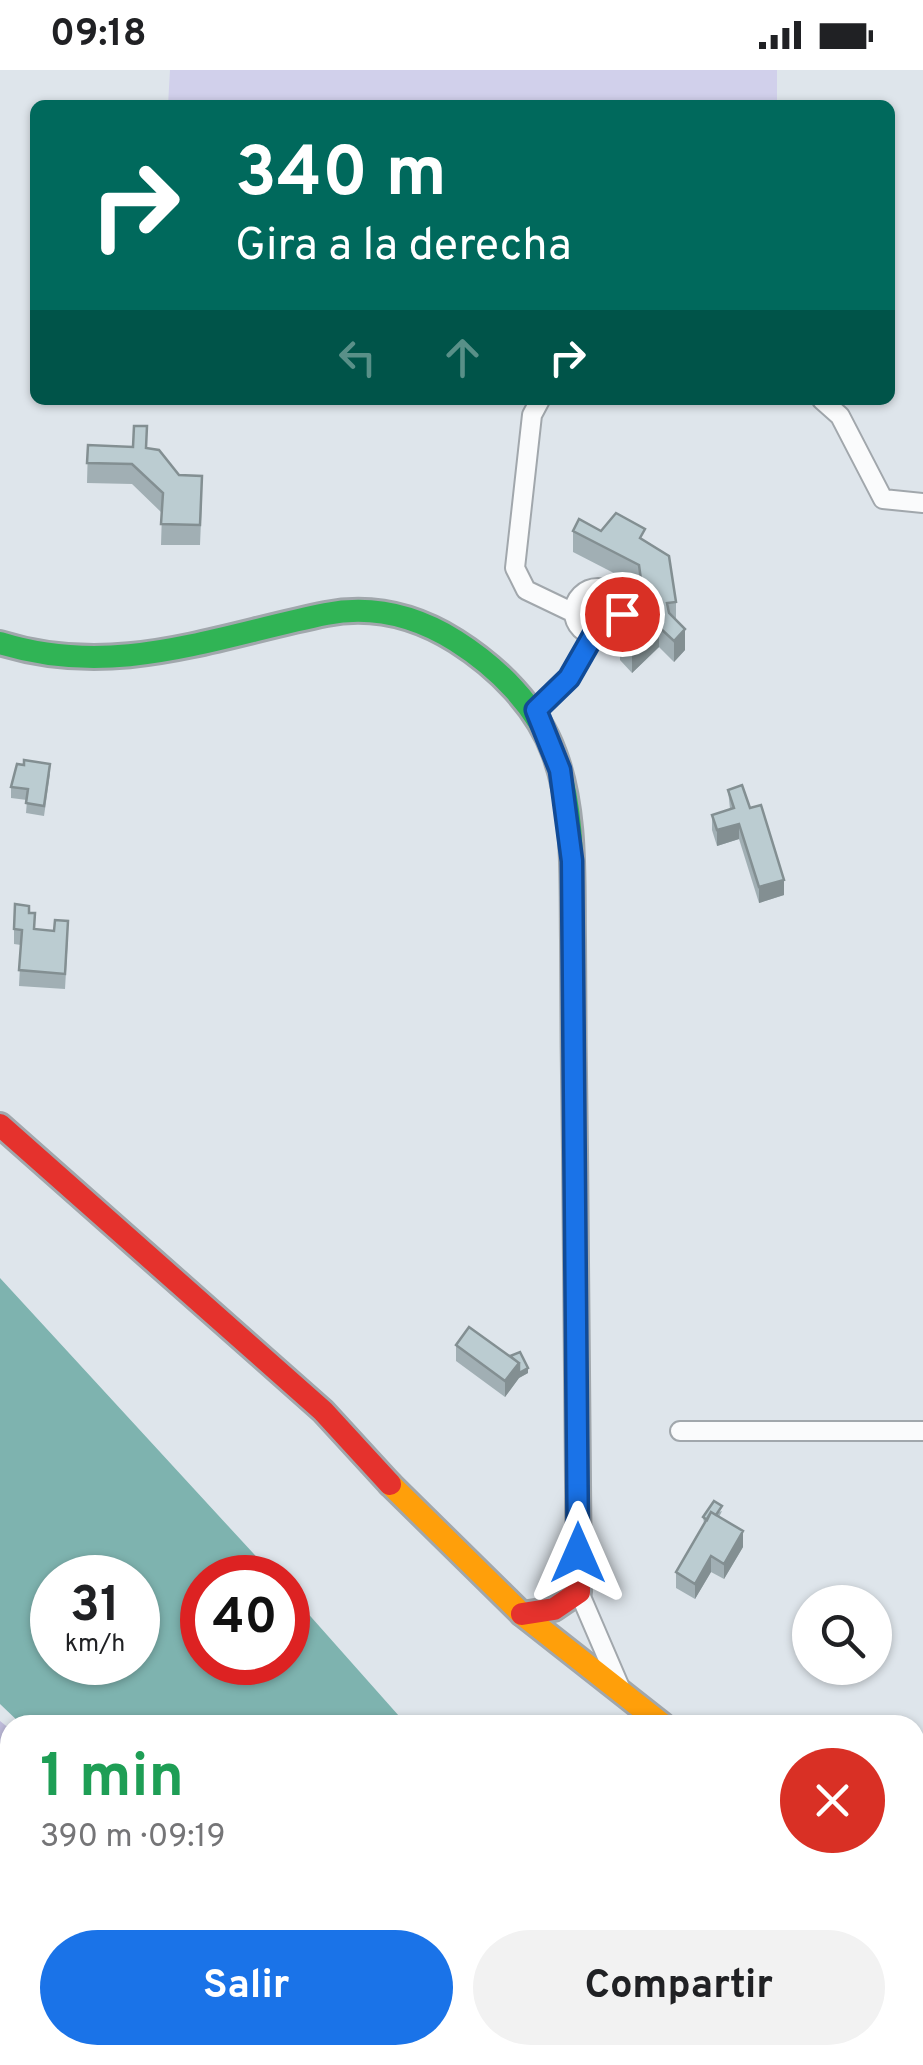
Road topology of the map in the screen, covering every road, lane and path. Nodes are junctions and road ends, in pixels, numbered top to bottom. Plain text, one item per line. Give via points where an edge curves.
1 (537, 405) edge
2 (828, 405) edge
3 (923, 502) edge
4 (574, 612) junction
5 (593, 636) junction
6 (0, 643) edge
7 (536, 710) junction
8 (0, 1125) edge
9 (680, 1432) dead end
10 (923, 1432) edge
11 (579, 1592) junction
12 (522, 1614) junction
13 (624, 1696) junction
14 (650, 1715) edge

1 - 4 street via 515,568 526,590
2 - 3 street via 840,416 883,499
4 - 5 street via 580,628
4 - 5 street via 590,589 613,593 620,622
5 - 7 street via 569,678
6 - 7 street via 51,657 129,658 370,610 406,617 471,650
7 - 11 street via 560,770 572,861
8 - 12 street via 323,1411
9 - 10 street
11 - 12 street via 554,1609
11 - 13 street
12 - 13 street
13 - 14 street

